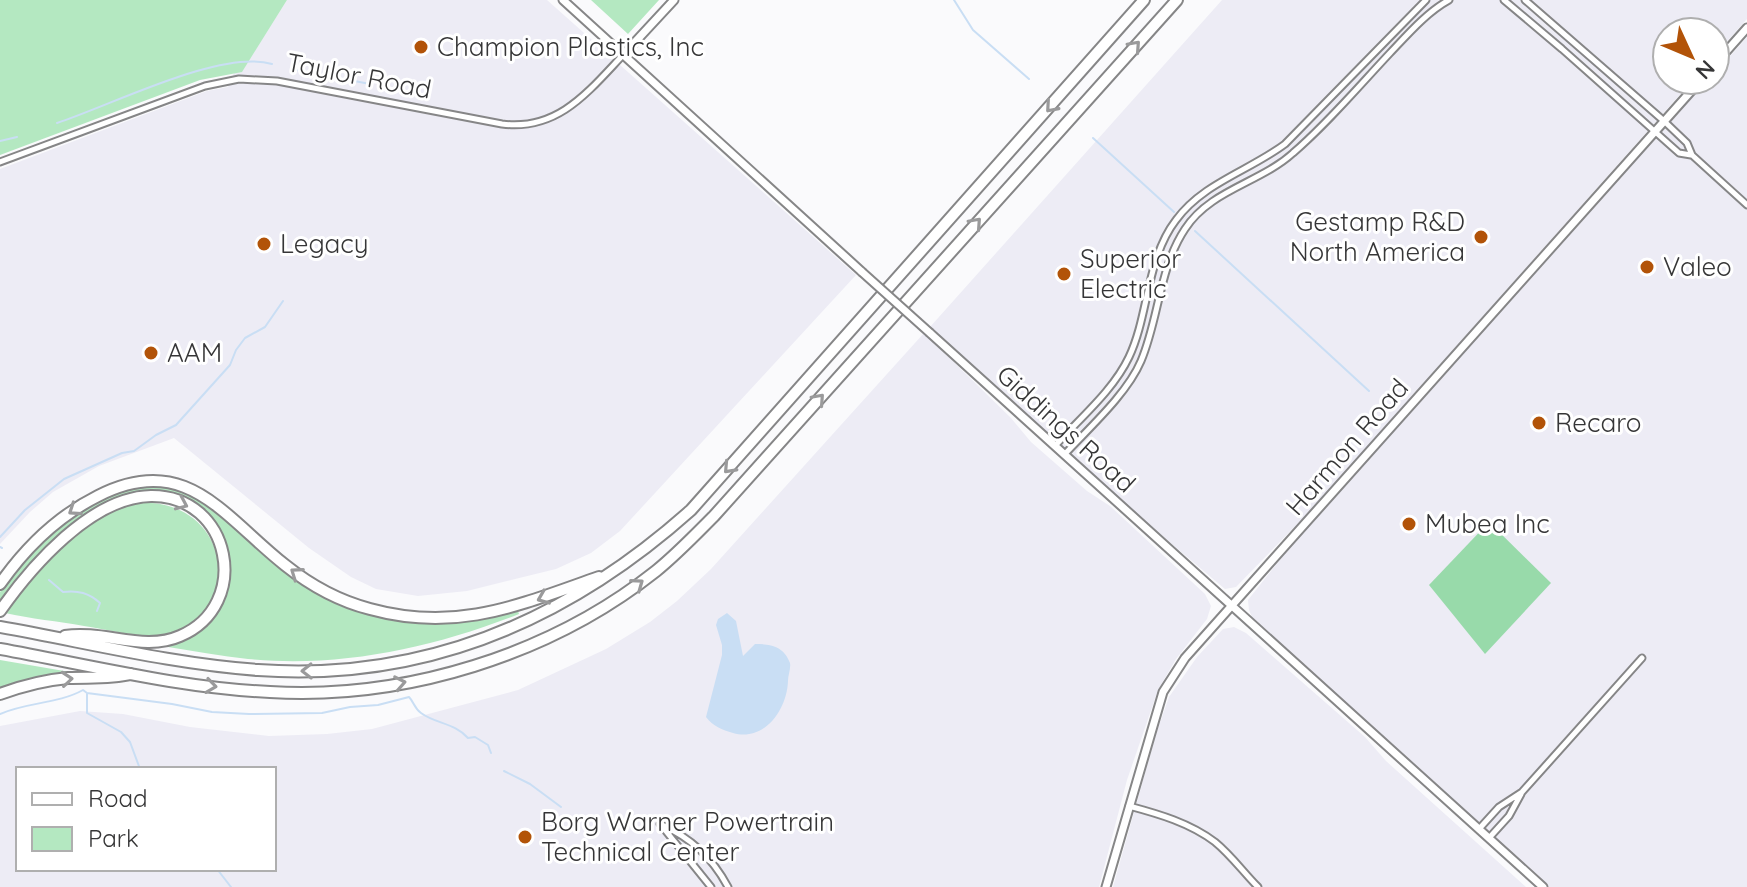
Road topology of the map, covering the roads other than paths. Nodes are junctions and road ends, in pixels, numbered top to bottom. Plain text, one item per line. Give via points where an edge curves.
1 (563, 0) edge
2 (674, 0) edge
3 (1144, 0) edge
4 (1177, 0) edge
5 (1426, 0) edge
6 (1449, 0) edge
7 (1504, 0) edge
8 (1525, 0) edge
9 (1747, 28) edge
10 (1731, 46) edge
11 (623, 55) junction
12 (1687, 96) edge
13 (1664, 121) junction
14 (1655, 131) junction
15 (1692, 155) junction
16 (0, 162) edge
17 (1747, 205) edge
18 (1055, 446) junction
19 (1064, 455) junction
20 (616, 571) junction
21 (0, 584) edge
22 (1231, 606) junction
23 (3, 607) edge
24 (0, 627) edge
25 (58, 638) junction
26 (0, 649) edge
27 (1642, 658) dead end
28 (134, 673) junction
29 (0, 694) edge
30 (1522, 792) junction
31 (1129, 806) junction
32 (1479, 829) junction
33 (1489, 838) junction
34 (711, 887) edge
35 (728, 887) edge
36 (1106, 887) edge
37 (1258, 887) edge
38 (1543, 887) edge

1 - 11 street, Giddings Road
2 - 11 street, Taylor Road
3 -> 20 highway via 691,510
28 -> 4 highway via 270,693 363,689 477,664 590,616 657,570 714,516
5 - 18 street via 1285,144 1195,198 1175,220 1160,248 1129,357
6 - 19 street via 1293,153 1222,194 1186,227 1172,253 1141,362
7 - 14 street
8 - 13 street
9 - 10 street
11 - 16 street, Taylor Road via 577,103 536,123 502,124 282,81 239,79 197,88
11 - 18 street, Giddings Road, bridge
12 - 13 street, Harmon Road
13 - 14 street, Harmon Road
13 - 15 street
14 - 15 street via 1679,153
14 - 22 street, Harmon Road
15 - 17 street
18 - 19 street, Giddings Road
19 - 22 street, Giddings Road
20 -> 21 highway via 486,615 398,616 354,604 311,583 202,495 156,480 126,484 79,507 33,544
20 -> 25 highway via 507,631 375,666 237,668
22 - 31 street, Harmon Road via 1163,692
22 - 32 street, Giddings Road
23 -> 25 highway via 61,540 121,503 149,496 172,499 208,521 223,553 224,582 199,625 157,642 86,633
24 - 25 highway
26 - 28 highway
27 - 30 street
29 -> 28 highway via 40,682
30 - 32 street
30 - 33 street
31 - 36 street, Harmon Road
31 - 37 street via 1198,831
32 - 33 street, Giddings Road
33 - 38 street, Giddings Road
34 - 35 street via 660,824 686,836

